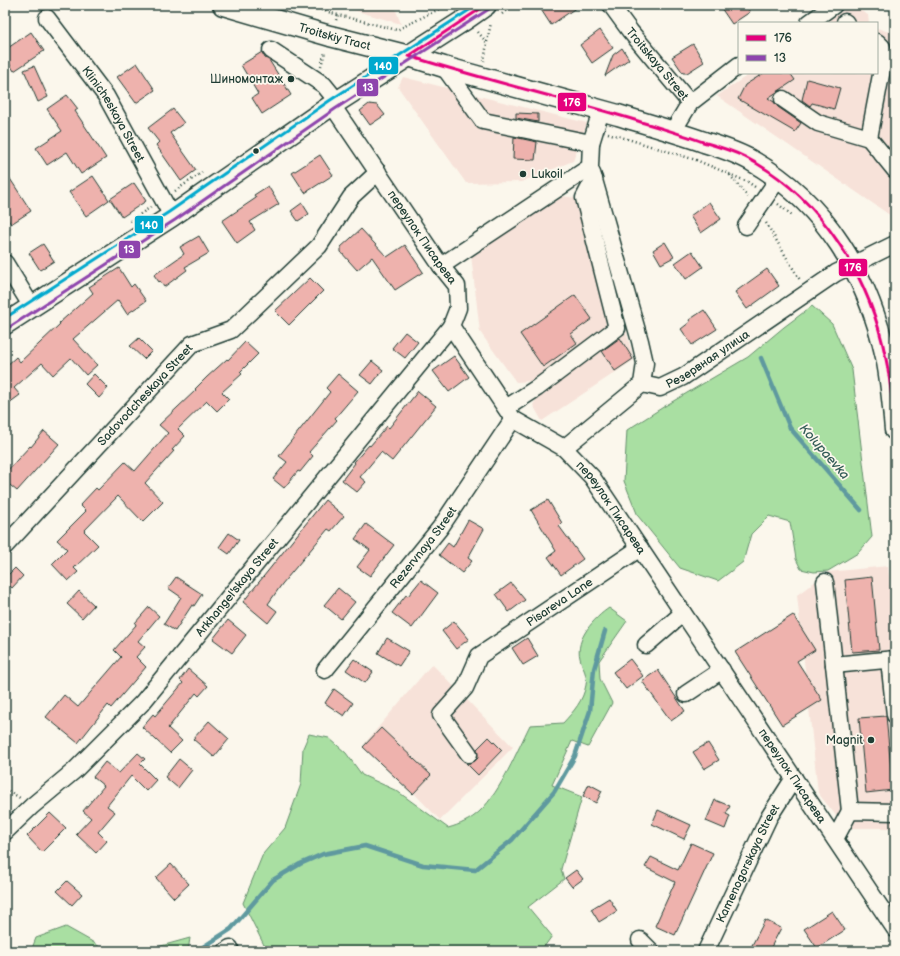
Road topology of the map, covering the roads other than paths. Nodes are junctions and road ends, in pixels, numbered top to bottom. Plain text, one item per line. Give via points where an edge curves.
1 (223, 5) edge
2 (611, 5) edge
3 (834, 5) edge
4 (263, 10) edge
5 (491, 15) edge
6 (47, 18) dead end
7 (810, 22) edge
8 (878, 43) edge
9 (271, 50) dead end
10 (409, 56) junction
11 (738, 66) edge
12 (444, 67) junction
13 (783, 99) dead end
14 (335, 103) junction
15 (690, 103) junction
16 (596, 128) junction
17 (673, 131) junction
18 (870, 138) junction
19 (895, 170) edge
20 (378, 172) junction
21 (592, 173) junction
22 (781, 181) junction
23 (172, 216) junction
24 (746, 226) dead end
25 (895, 244) edge
26 (5, 263) edge
27 (441, 266) junction
28 (854, 266) junction
29 (32, 307) junction
30 (5, 324) edge
31 (452, 326) junction
32 (642, 384) junction
33 (510, 414) junction
34 (895, 430) edge
35 (564, 448) junction
36 (5, 546) edge
37 (640, 548) junction
38 (825, 582) dead end
39 (683, 613) junction
40 (646, 645) dead end
41 (892, 659) edge
42 (834, 665) junction
43 (325, 670) dead end
44 (722, 670) junction
45 (686, 694) dead end
46 (895, 715) edge
47 (469, 754) dead end
48 (794, 778) junction
49 (850, 811) junction
50 (895, 812) edge
51 (5, 832) edge
52 (835, 839) junction
53 (895, 929) edge
54 (706, 951) edge

1 - 4 main road, Troitskiy Tract
2 - 15 street, Troitskaya Street
3 - 7 street
4 - 10 main road, Troitskiy Tract via 330,36
5 - 10 main road via 466,19
6 - 23 street, Klinicheskaya Street via 106,96
8 - 18 street via 882,47 884,59
9 - 14 street, переулок Писарева via 324,85
10 - 12 main road, Troitskiy Tract
10 - 14 main road
11 - 15 street
12 - 16 main road, Troitskiy Tract via 482,77
12 - 16 street via 483,121
13 - 18 street via 818,123
14 - 20 street, переулок Писарева
14 - 23 main road
15 - 17 street
16 - 17 main road, Troitskiy Tract
16 - 21 street
17 - 22 main road, Troitskiy Tract via 739,154
18 - 19 street
20 - 27 street, переулок Писарева
20 - 36 street, Sadovodcheskaya Street via 351,197 319,246 230,330 192,344
21 - 27 street
21 - 32 street via 640,341 645,363
21 - 33 street via 584,198 617,328 537,388
22 - 24 street via 762,202
22 - 28 main road, Troitskiy Tract via 810,206
23 - 29 main road
25 - 28 street
26 - 29 street
27 - 31 street, переулок Писарева via 457,286 458,308
28 - 32 street, Резервная улица via 836,273 683,377 660,388
28 - 34 main road, Troitskiy Tract via 881,335
29 - 30 main road
31 - 33 street, переулок Писарева
31 - 51 street, Arkhangel'skaya Street via 142,703 74,771
32 - 35 street
33 - 35 street, переулок Писарева
33 - 43 street, Rezervnaya Street via 440,528
35 - 37 street, переулок Писарева via 592,477
37 - 39 street, переулок Писарева
37 - 47 street, Pisareva Lane via 479,656 465,688 441,715
38 - 42 street
39 - 40 street
39 - 44 street, переулок Писарева
41 - 42 street
41 - 46 street
42 - 49 street
44 - 45 street
44 - 48 street, переулок Писарева
48 - 52 street, переулок Писарева
48 - 54 street, Kamenogorskaya Street via 769,817
49 - 50 street
49 - 52 street
52 - 53 street, переулок Писарева

